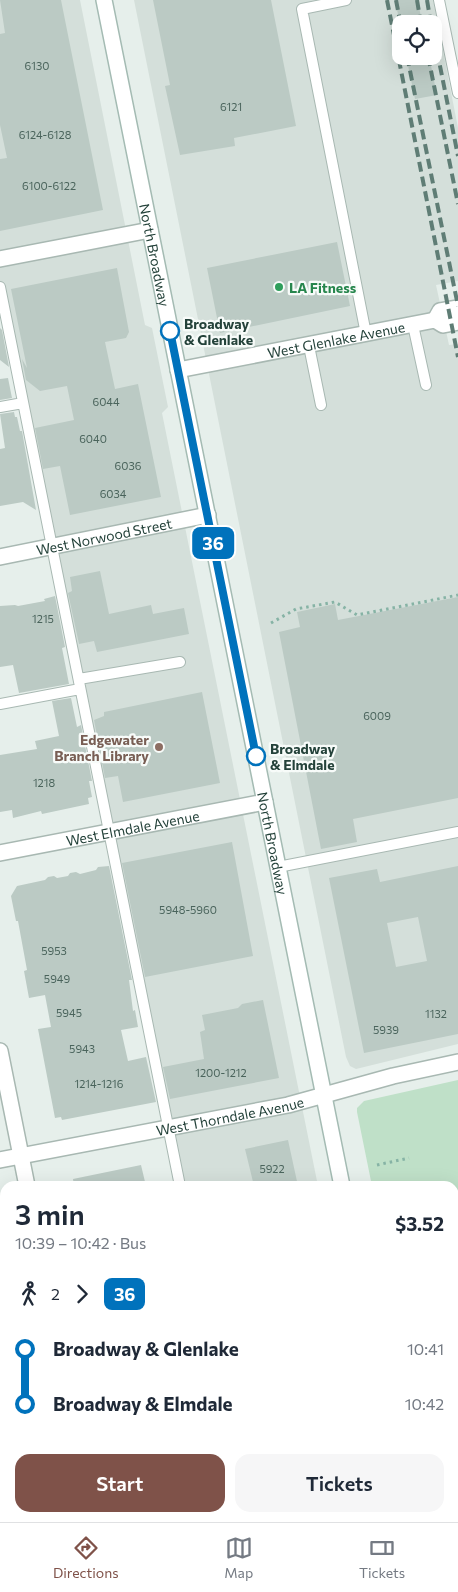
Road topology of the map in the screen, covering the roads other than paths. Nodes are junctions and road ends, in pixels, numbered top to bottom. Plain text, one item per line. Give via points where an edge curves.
1 (104, 0) edge
2 (346, 0) edge
3 (439, 0) edge
4 (458, 93) edge
5 (150, 230) junction
6 (0, 259) edge
7 (0, 287) edge
8 (458, 308) edge
9 (435, 320) junction
10 (458, 322) edge
11 (413, 325) junction
12 (366, 334) junction
13 (309, 346) junction
14 (178, 370) junction
15 (426, 385) dead end
16 (23, 403) junction
17 (321, 405) dead end
18 (0, 407) edge
19 (208, 516) junction
20 (52, 546) junction
21 (0, 556) edge
22 (180, 662) dead end
23 (80, 684) junction
24 (0, 704) edge
25 (265, 802) junction
26 (109, 832) junction
27 (458, 832) edge
28 (0, 853) edge
29 (278, 867) junction
30 (0, 1051) edge
31 (458, 1062) edge
32 (324, 1095) junction
33 (168, 1128) junction
34 (21, 1156) junction
35 (0, 1160) edge
36 (26, 1181) edge
37 (179, 1181) edge
38 (341, 1181) edge

1 - 5 street, North Broadway
2 - 12 lane via 302,9
3 - 4 lane
5 - 6 street
5 - 14 street, North Broadway
7 - 16 lane
8 - 9 street, West Glenlake Avenue via 440,311
9 - 10 street, West Glenlake Avenue via 443,325
9 - 11 street, West Glenlake Avenue
11 - 12 street, West Glenlake Avenue
11 - 15 lane
12 - 13 street, West Glenlake Avenue
13 - 14 street, West Glenlake Avenue
13 - 17 lane
14 - 19 street, North Broadway
16 - 18 lane
16 - 20 lane
19 - 20 street, West Norwood Street
19 - 25 street, North Broadway
20 - 21 street, West Norwood Street
20 - 23 lane
22 - 23 lane
23 - 24 lane
23 - 26 lane
25 - 26 street, West Elmdale Avenue
25 - 29 street, North Broadway
26 - 28 street, West Elmdale Avenue
26 - 33 lane
27 - 29 lane
29 - 32 street, North Broadway
30 - 34 street
31 - 32 street, West Thorndale Avenue
32 - 33 street, West Thorndale Avenue
32 - 38 street, North Broadway
33 - 34 street, West Thorndale Avenue
33 - 37 lane
34 - 35 street, West Thorndale Avenue
34 - 36 street

